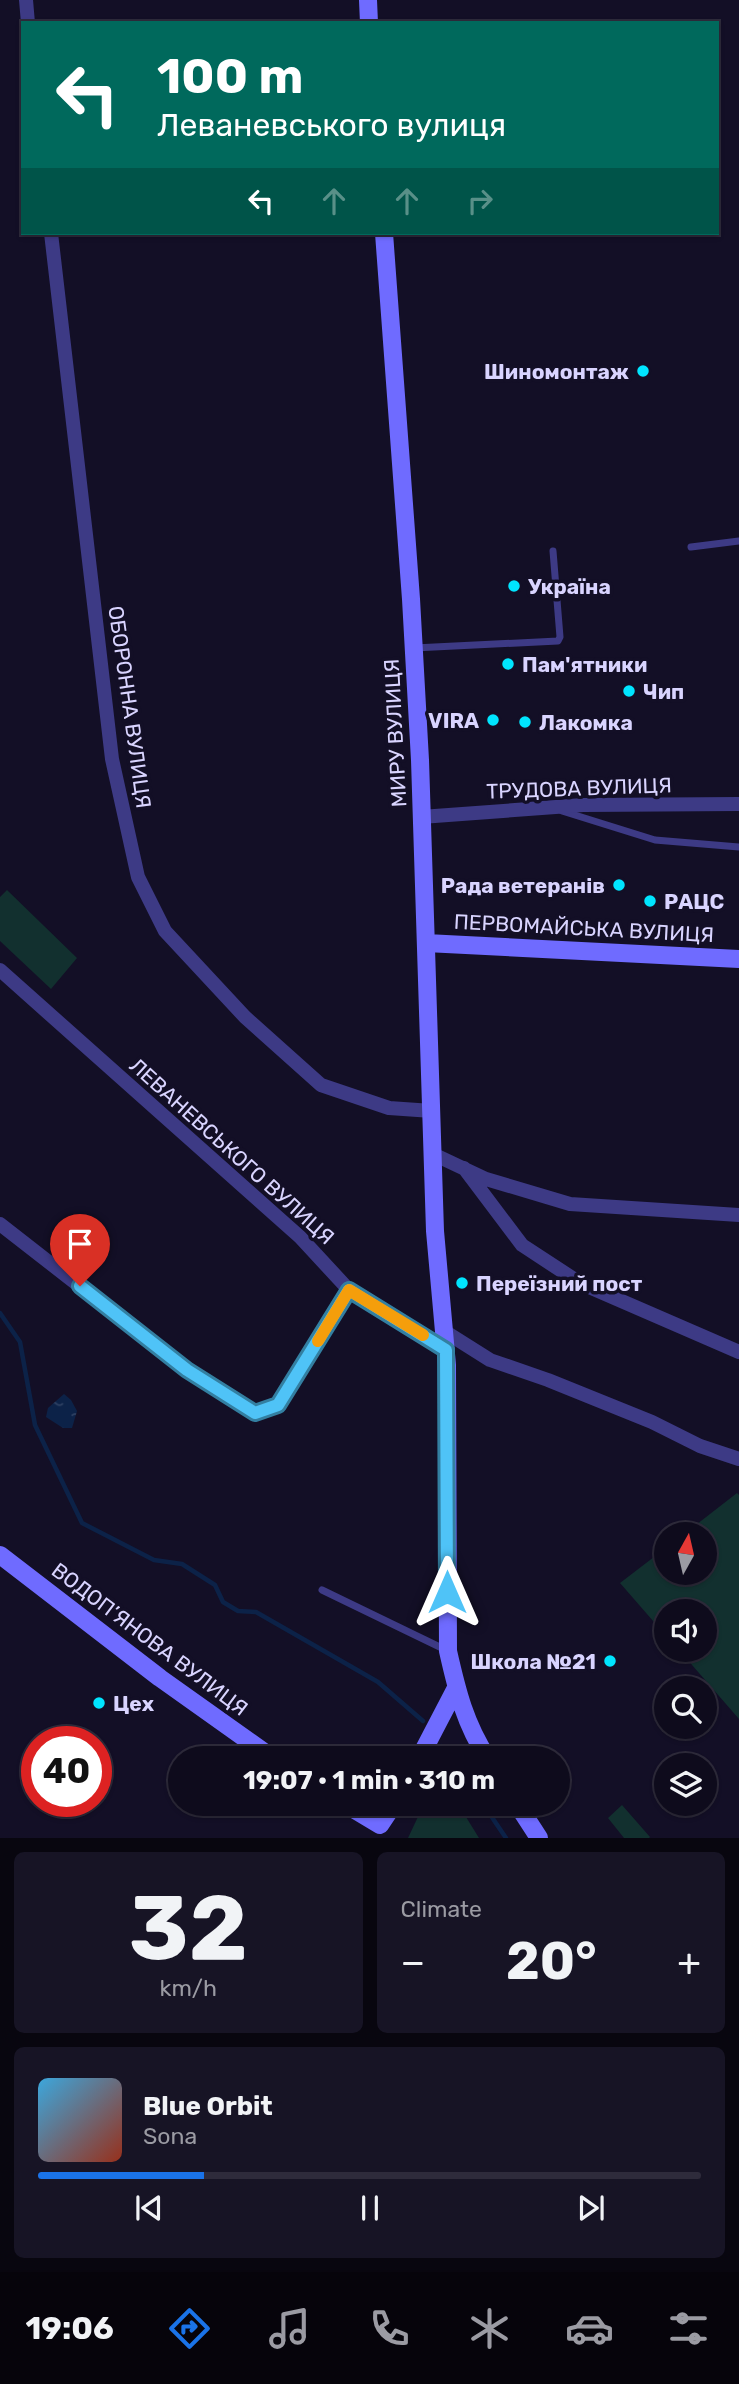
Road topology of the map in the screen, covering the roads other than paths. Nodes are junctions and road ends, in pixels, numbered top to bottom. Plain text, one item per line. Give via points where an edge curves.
1 (26, 0) edge
2 (368, 0) edge
3 (28, 21) edge
4 (369, 21) edge
5 (51, 235) edge
6 (384, 235) edge
7 (739, 541) edge
8 (691, 547) dead end
9 (553, 551) dead end
10 (414, 648) junction
11 (739, 804) edge
12 (551, 808) junction
13 (421, 817) junction
14 (739, 847) edge
15 (426, 943) junction
16 (739, 959) edge
17 (0, 970) edge
18 (432, 1111) junction
19 (433, 1154) junction
20 (464, 1168) junction
21 (739, 1215) edge
22 (0, 1224) edge
23 (349, 1290) junction
24 (444, 1331) junction
25 (446, 1350) junction
26 (739, 1352) edge
27 (739, 1460) edge
28 (0, 1555) edge
29 (322, 1590) dead end
30 (448, 1651) junction
31 (457, 1688) junction
32 (256, 1746) edge
33 (426, 1746) edge
34 (479, 1746) edge
35 (359, 1816) edge
36 (386, 1816) edge
37 (525, 1816) edge
38 (377, 1831) edge
39 (539, 1838) edge

1 - 3 street
2 - 4 street
5 - 18 street, ОБОРОННА ВУЛИЦЯ via 112,759 138,877 164,931 245,1017 321,1085 389,1108
6 - 10 street, МИРУ ВУЛИЦЯ
7 - 8 lane
9 - 10 lane via 558,641
10 - 13 street, МИРУ ВУЛИЦЯ
11 - 12 street, ТРУДОВА ВУЛИЦЯ
12 - 13 street, ТРУДОВА ВУЛИЦЯ
12 - 14 lane via 655,840
13 - 15 street, МИРУ ВУЛИЦЯ
15 - 16 street, ПЕРВОМАЙСЬКА ВУЛИЦЯ
15 - 18 street, МИРУ ВУЛИЦЯ
17 - 23 street, ЛЕВАНЕВСЬКОГО ВУЛИЦЯ via 300,1237
18 - 19 street, МИРУ ВУЛИЦЯ
19 - 20 street
19 - 24 street, МИРУ ВУЛИЦЯ
20 - 21 street via 570,1204
20 - 26 street via 522,1245 580,1283
22 - 23 street via 187,1370 255,1413 278,1405
23 - 25 street, ЛЕВАНЕВСЬКОГО ВУЛИЦЯ
24 - 25 street, МИРУ ВУЛИЦЯ
24 - 27 street via 490,1360
25 - 30 street, МИРУ ВУЛИЦЯ
28 - 32 street, ВОДОП’ЯНОВА ВУЛИЦЯ
29 - 30 lane
30 - 31 street, МИРУ ВУЛИЦЯ
31 - 33 street
31 - 34 street, МИРУ ВУЛИЦЯ
35 - 38 street
36 - 38 street
37 - 39 street

